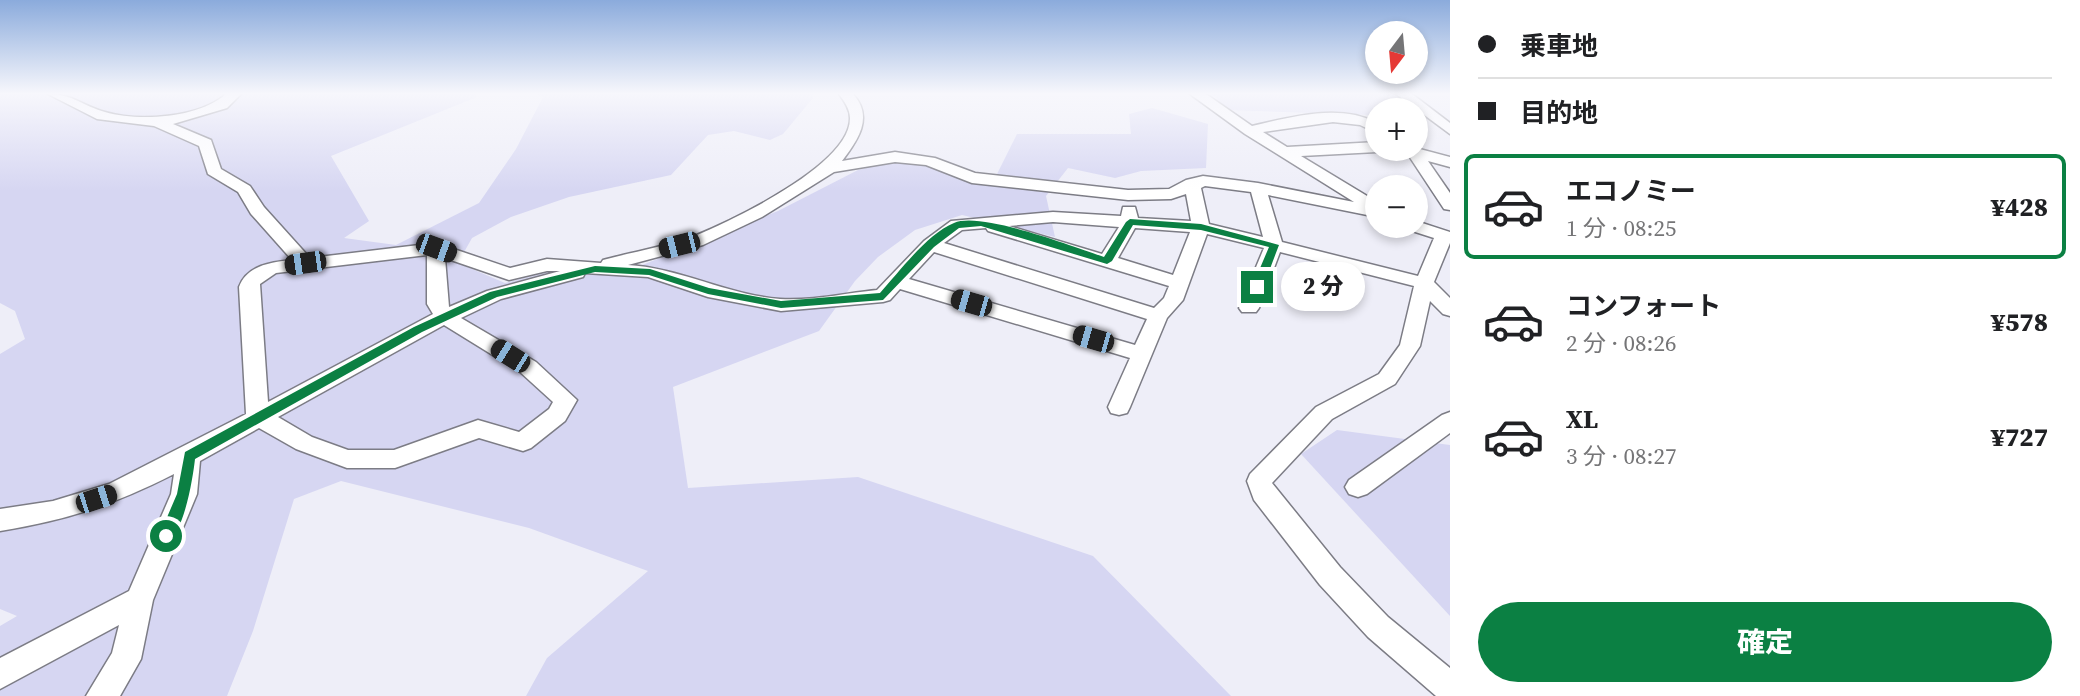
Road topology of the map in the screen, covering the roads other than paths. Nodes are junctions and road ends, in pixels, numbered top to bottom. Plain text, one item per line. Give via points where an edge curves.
1 (170, 126) edge
2 (855, 126) edge
3 (1244, 126) edge
4 (1272, 126) edge
5 (1251, 131) junction
6 (1365, 148) edge
7 (1286, 152) junction
8 (1428, 156) edge
9 (1417, 161) edge
10 (1450, 162) edge
11 (829, 168) junction
12 (1433, 180) junction
13 (1192, 184) junction
14 (1450, 184) edge
15 (1258, 188) junction
16 (1128, 195) junction
17 (1365, 202) edge
18 (1450, 205) edge
19 (1365, 208) edge
20 (1130, 222) junction
21 (982, 223) junction
22 (1201, 227) junction
23 (1437, 236) edge
24 (930, 245) junction
25 (1275, 245) junction
26 (436, 248) junction
27 (1107, 261) junction
28 (305, 263) junction
29 (595, 269) junction
30 (1425, 278) junction
31 (898, 282) junction
32 (1179, 283) junction
33 (1450, 292) edge
34 (1249, 308) dead end
35 (1450, 310) edge
36 (1158, 316) junction
37 (446, 317) junction
38 (1142, 354) junction
39 (1119, 407) dead end
40 (258, 416) junction
41 (1450, 421) edge
42 (189, 456) junction
43 (1358, 487) dead end
44 (0, 520) edge
45 (139, 600) junction
46 (0, 674) edge
47 (1450, 690) edge
48 (102, 696) edge
49 (1442, 696) edge

1 - 28 street via 206,143 215,171 244,189
2 - 11 street
3 - 5 street
4 - 5 street
5 - 7 street
6 - 7 street
7 - 17 street
8 - 10 street
9 - 12 street
11 - 16 street via 895,157 929,161 972,178
11 - 29 street via 756,213 697,241
12 - 14 street
12 - 18 street
13 - 15 street via 1203,181
13 - 16 street via 1171,194
13 - 22 street
15 - 19 street
15 - 25 street
16 - 20 street
20 - 21 street via 1053,217
20 - 22 street
20 - 27 street
21 - 24 street via 957,225
21 - 27 street
22 - 25 street
22 - 32 street
23 - 30 street
24 - 31 street
24 - 36 street
25 - 30 street
25 - 34 street
26 - 28 street
26 - 29 street via 509,274 547,265
26 - 37 street via 437,304
27 - 32 street
28 - 40 street via 271,268 251,281
29 - 31 street via 650,272 708,291 781,305 883,296
29 - 37 street via 494,295
30 - 33 street
30 - 35 street
30 - 47 street via 1410,346 1387,379 1324,413 1259,481 1346,593 1378,628
31 - 38 street
32 - 36 street via 1173,300
36 - 38 street
37 - 40 street
37 - 40 street via 528,367 566,400 557,415 523,442 478,429 395,459 347,459 303,443
38 - 39 street
40 - 42 street
41 - 43 street
42 - 44 street via 117,492 53,512
42 - 45 street via 184,494
45 - 46 street
45 - 48 street via 126,659
47 - 49 street

